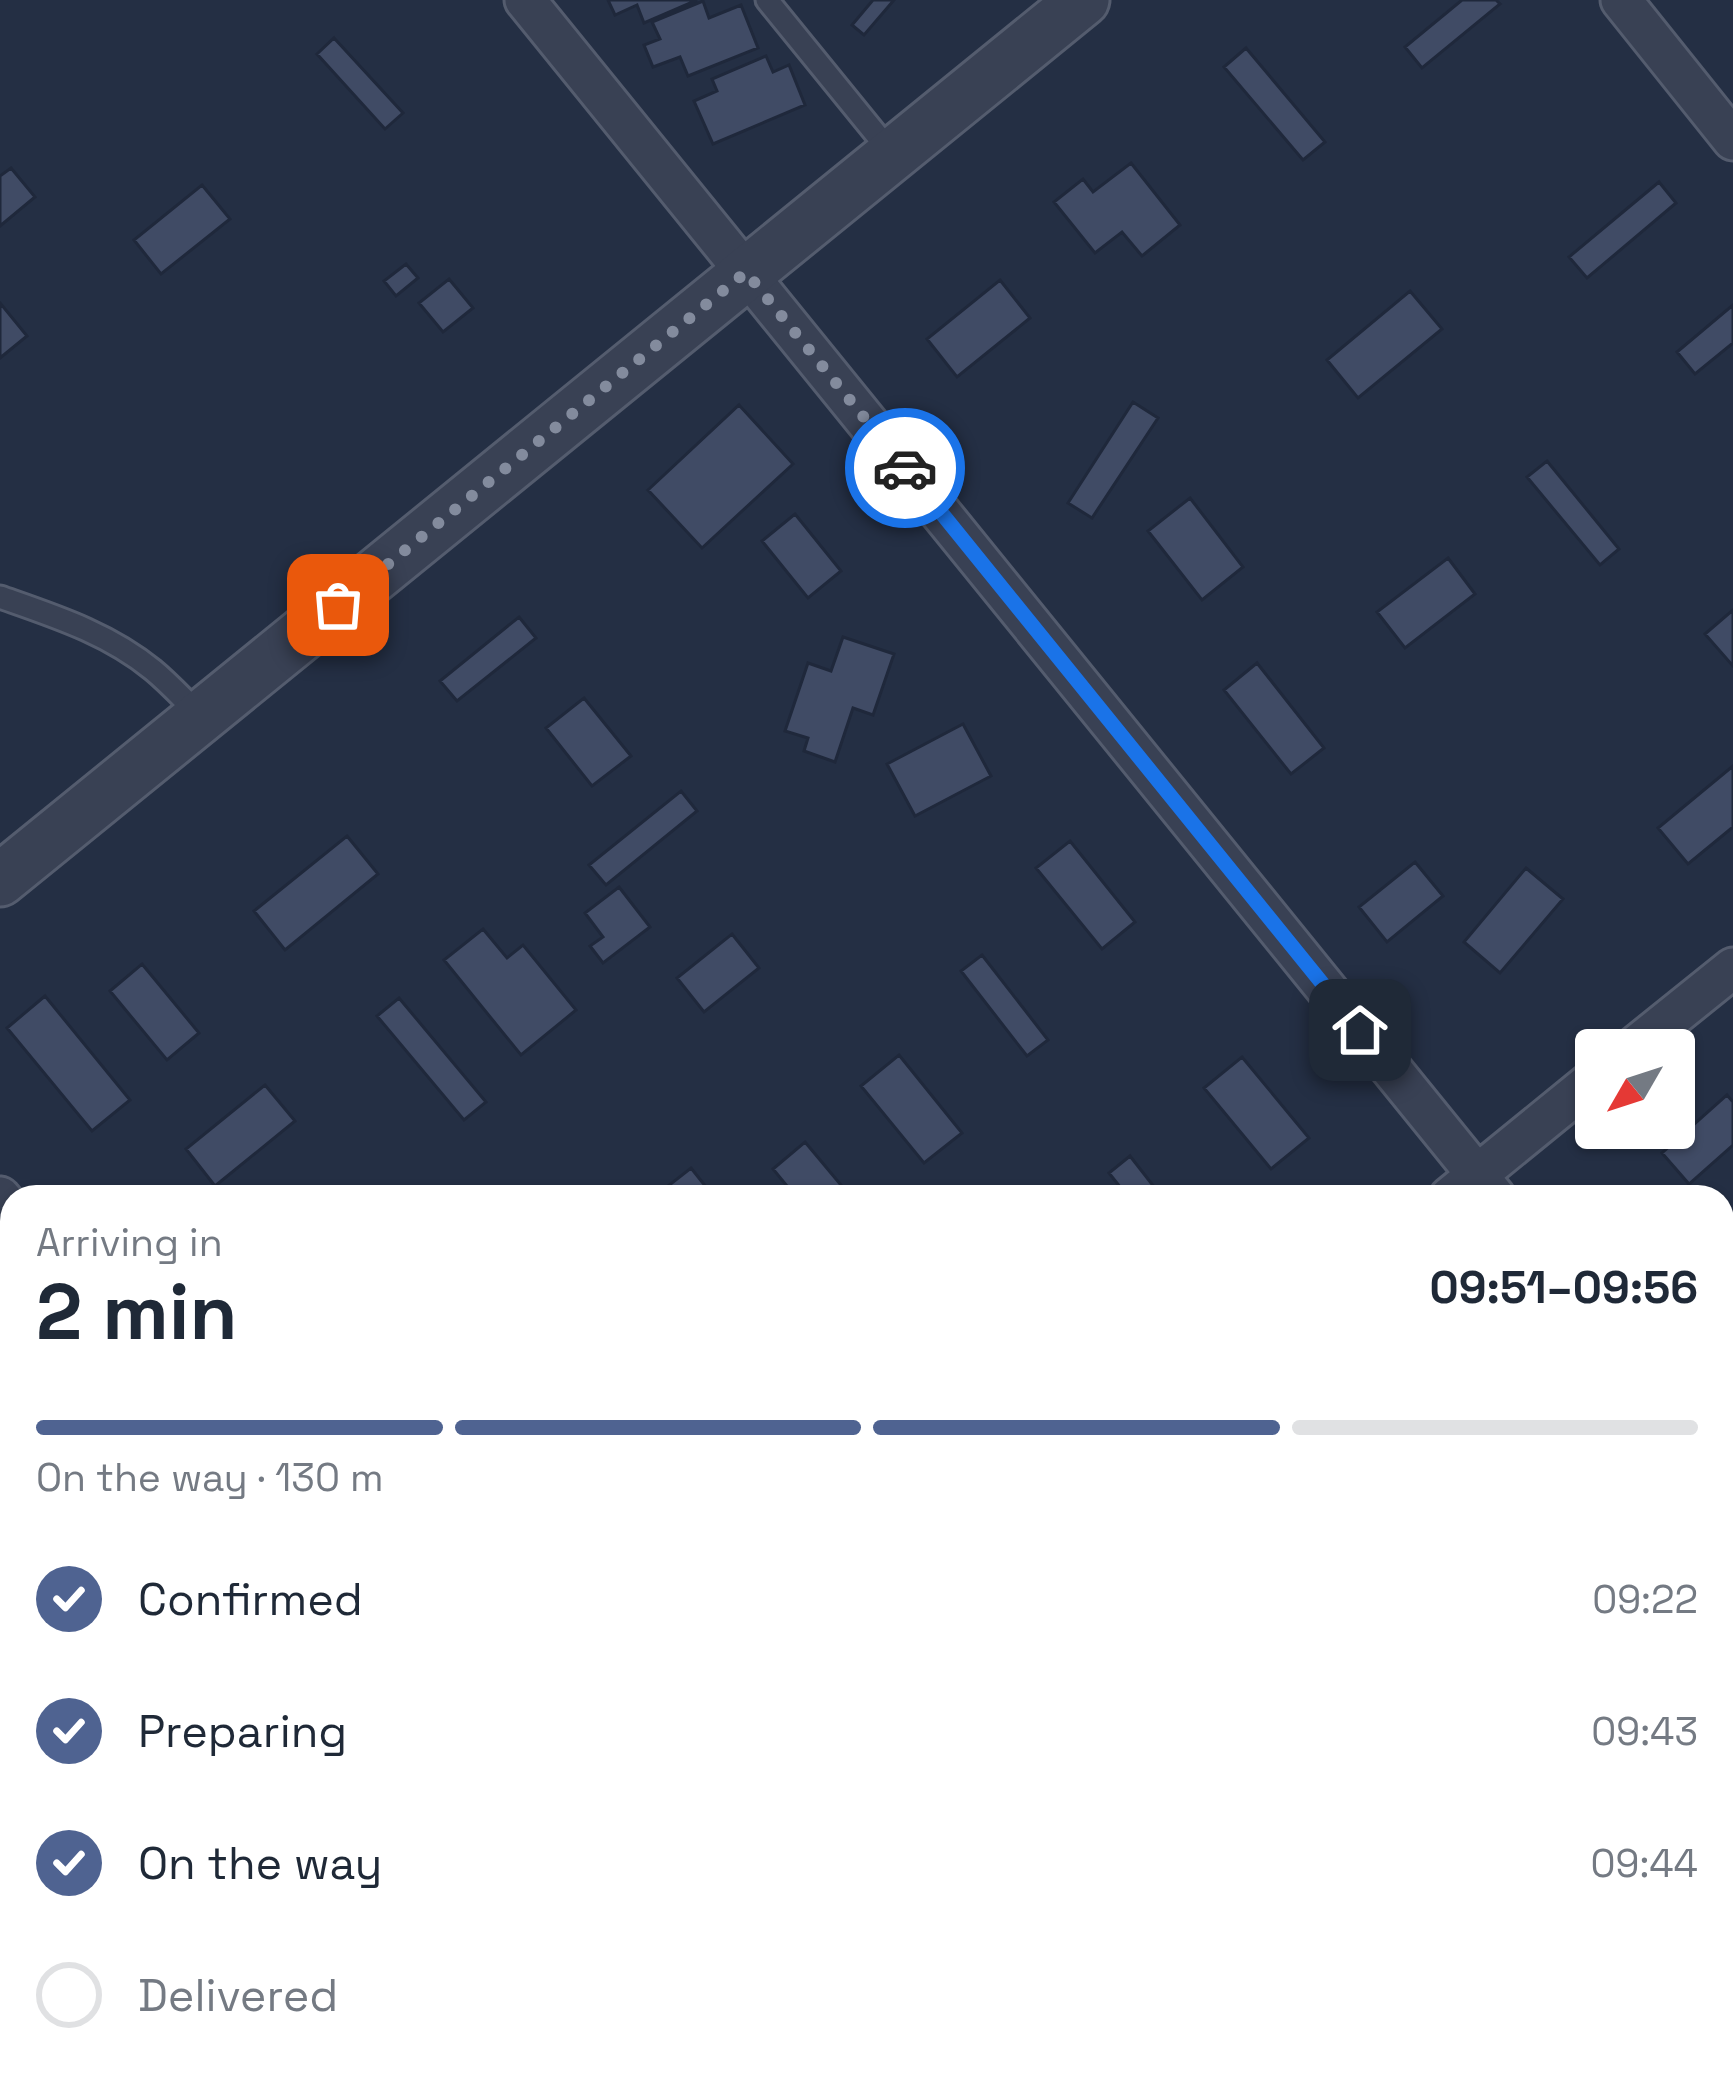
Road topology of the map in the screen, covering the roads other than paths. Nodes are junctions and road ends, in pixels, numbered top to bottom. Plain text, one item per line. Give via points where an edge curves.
1 (525, 0) edge
2 (766, 0) edge
3 (1083, 0) edge
4 (1621, 0) edge
5 (1733, 140) edge
6 (893, 155) junction
7 (746, 272) junction
8 (0, 597) edge
9 (202, 716) junction
10 (0, 880) edge
11 (1733, 968) edge
12 (1657, 1029) edge
13 (1575, 1097) edge
14 (1470, 1185) edge
15 (1479, 1185) edge

1 - 7 street
2 - 6 lane
3 - 6 street
4 - 5 street
6 - 7 street
7 - 9 street
7 - 14 street
8 - 9 lane via 124,650
9 - 10 street
11 - 12 street
13 - 15 street

